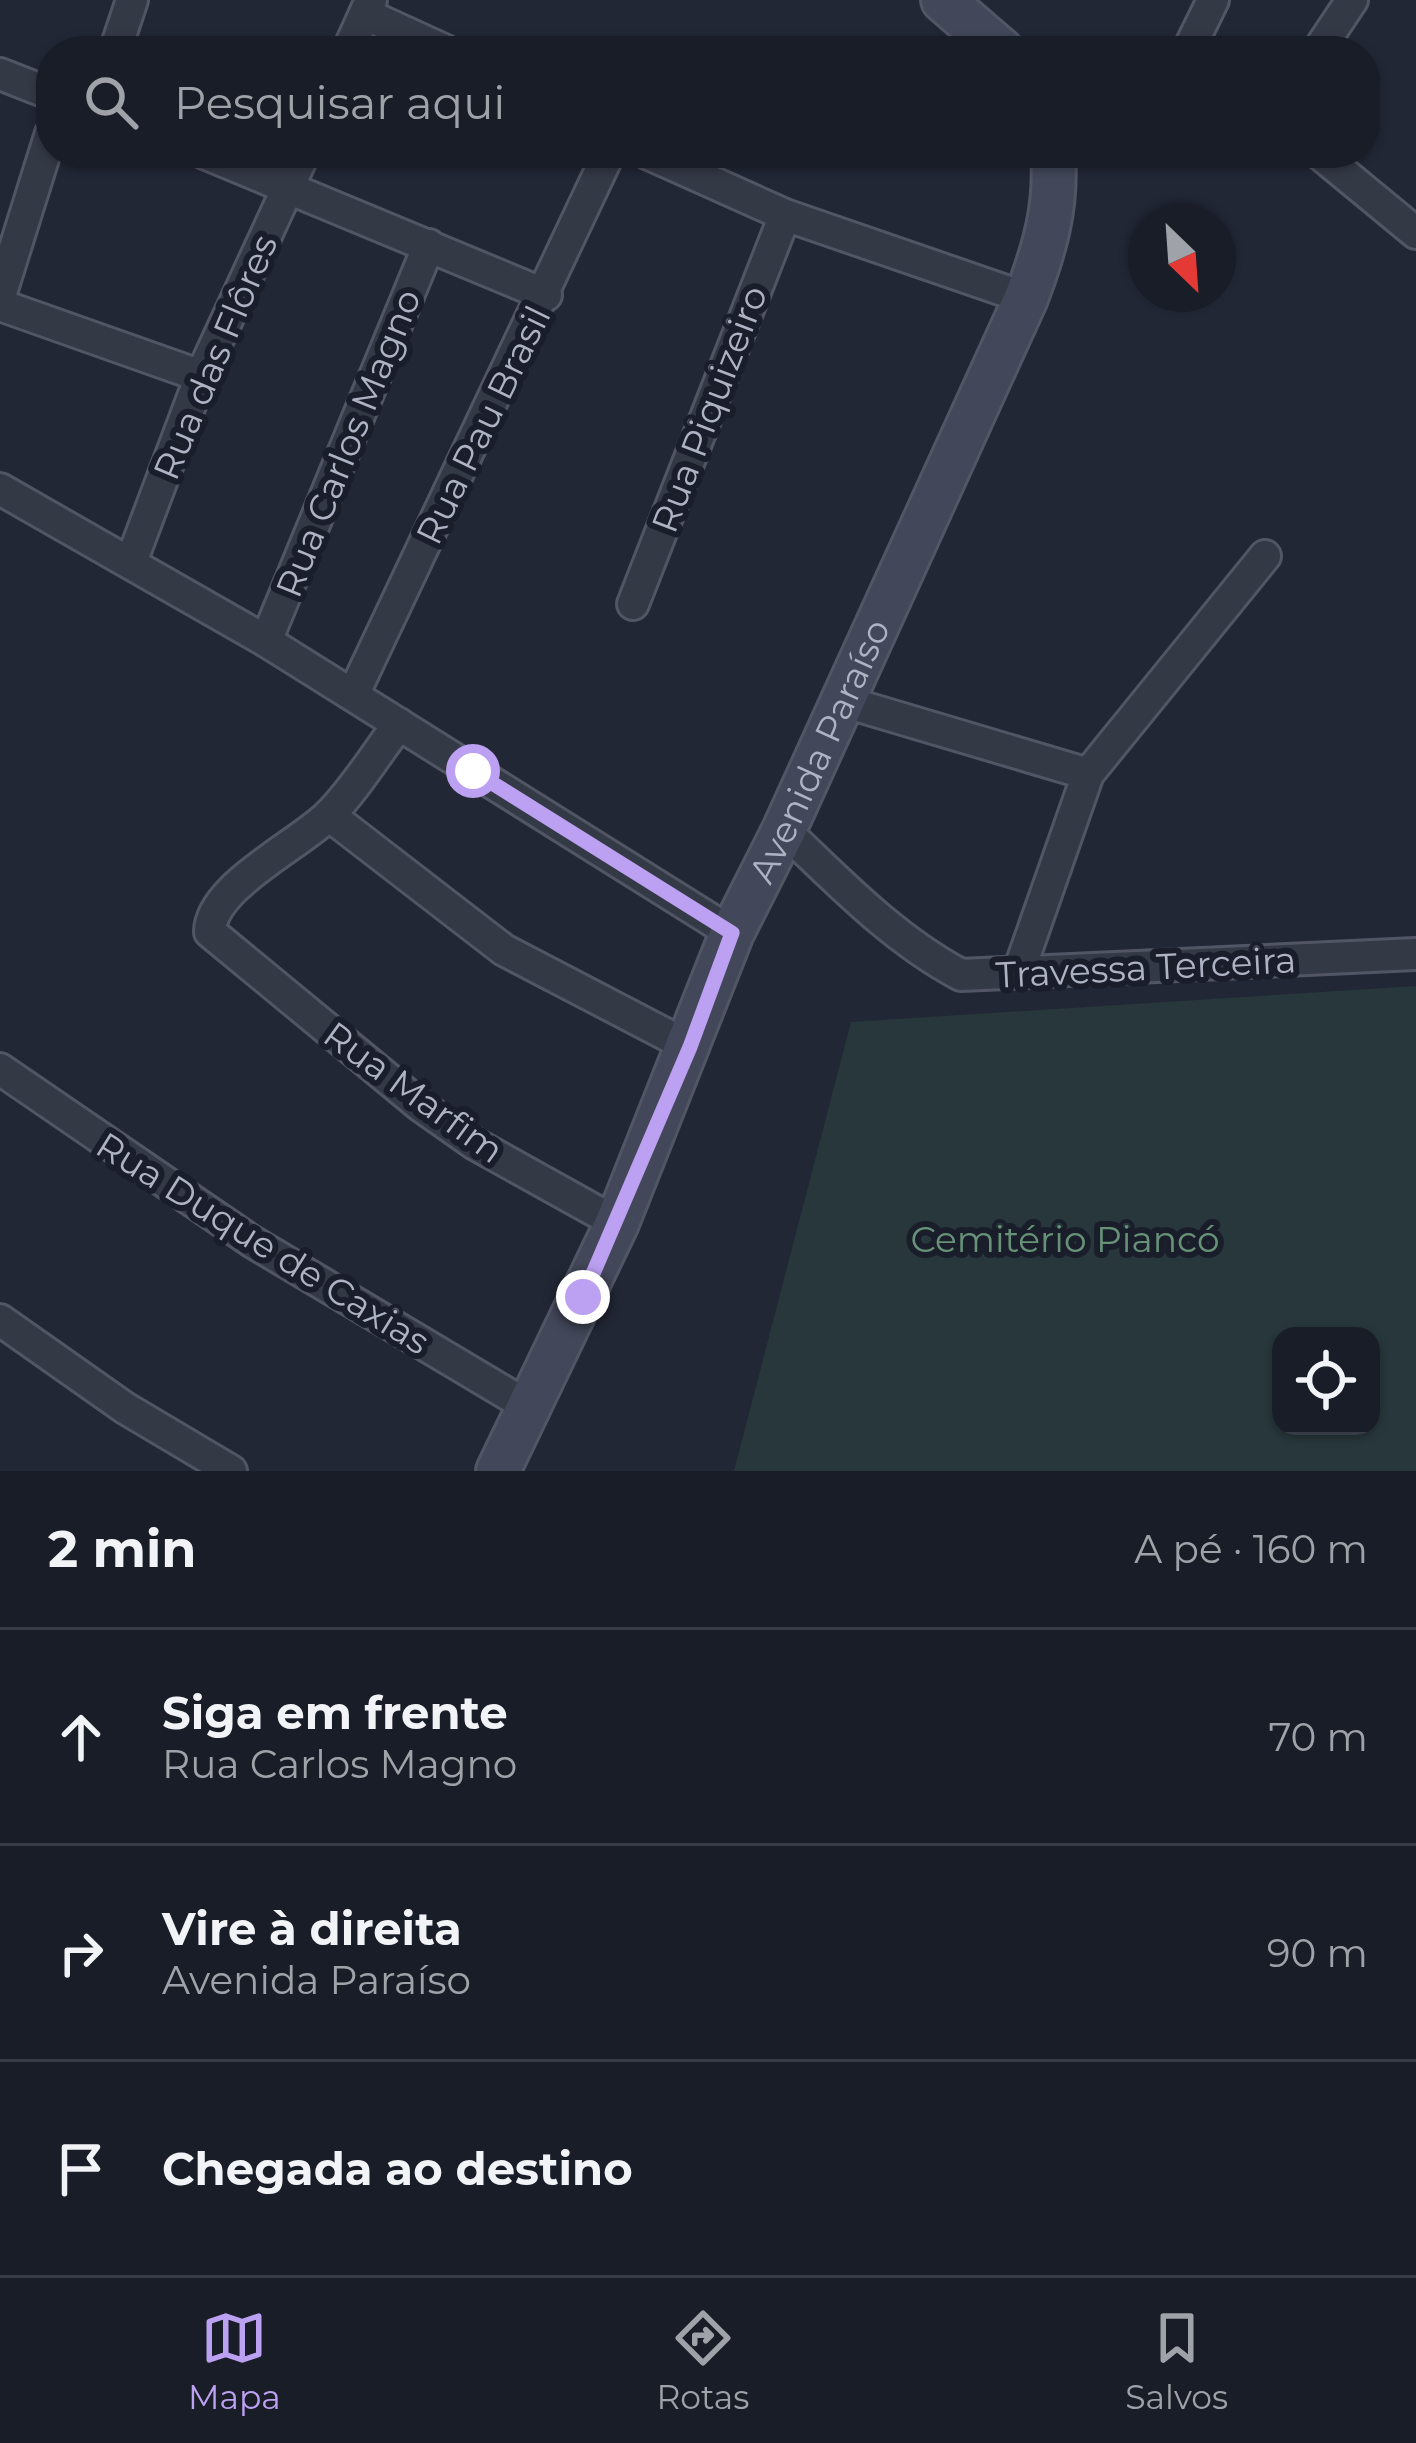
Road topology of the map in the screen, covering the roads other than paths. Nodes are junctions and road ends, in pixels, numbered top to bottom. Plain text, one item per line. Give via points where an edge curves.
1 (132, 0) edge
2 (943, 0) edge
3 (1213, 0) edge
4 (1352, 0) edge
5 (368, 7) edge
6 (120, 36) edge
7 (355, 36) edge
8 (419, 36) edge
9 (985, 36) edge
10 (1195, 36) edge
11 (1328, 36) edge
12 (0, 74) edge
13 (36, 88) edge
14 (40, 168) edge
15 (241, 168) edge
16 (297, 168) edge
17 (602, 168) edge
18 (680, 168) edge
19 (1053, 168) edge
20 (1337, 168) edge
21 (289, 187) junction
22 (785, 215) junction
23 (1416, 233) edge
24 (429, 245) junction
25 (546, 295) junction
26 (0, 296) edge
27 (1026, 298) junction
28 (0, 305) edge
29 (201, 376) junction
30 (0, 489) edge
31 (1265, 556) dead end
32 (131, 562) junction
33 (633, 604) dead end
34 (266, 641) junction
35 (353, 695) junction
36 (842, 701) junction
37 (399, 724) junction
38 (1088, 774) junction
39 (329, 815) junction
40 (784, 830) junction
41 (732, 933) junction
42 (1416, 954) edge
43 (1019, 971) junction
44 (690, 1047) junction
45 (0, 1069) edge
46 (617, 1223) junction
47 (0, 1320) edge
48 (531, 1408) junction
49 (231, 1471) edge
50 (498, 1471) edge

1 - 6 street
2 - 9 street
3 - 10 street
4 - 11 street
5 - 7 street
5 - 8 street
12 - 13 street
14 - 26 street
15 - 21 street
16 - 21 street, Rua das Flôres
17 - 25 street, Rua Pau Brasil
18 - 22 street
19 - 27 street, Avenida Paraíso via 1048,241
20 - 23 street
21 - 24 street
21 - 29 street, Rua das Flôres
22 - 27 street
22 - 33 street, Rua Piquizeiro
24 - 25 street
24 - 34 street, Rua Carlos Magno
25 - 35 street, Rua Pau Brasil
27 - 36 street, Avenida Paraíso
28 - 29 street
29 - 32 street, Rua das Flôres
30 - 32 street, Rua Carlos Magno
31 - 38 street
32 - 34 street, Rua Carlos Magno
34 - 35 street, Rua Carlos Magno
35 - 37 street, Rua Carlos Magno
36 - 38 street
36 - 40 street, Avenida Paraíso
37 - 39 street
37 - 41 street, Rua Carlos Magno
38 - 43 street
39 - 44 street via 504,950
39 - 46 street, Rua Marfim via 233,890 214,912 210,932 475,1144
40 - 41 street, Avenida Paraíso
40 - 43 street, Travessa Terceira via 929,958 961,975
41 - 44 street, Avenida Paraíso
42 - 43 street, Travessa Terceira
44 - 46 street, Avenida Paraíso
45 - 48 street, Rua Duque de Caxias via 250,1241
46 - 48 street, Avenida Paraíso
47 - 49 street
48 - 50 street, Avenida Paraíso

